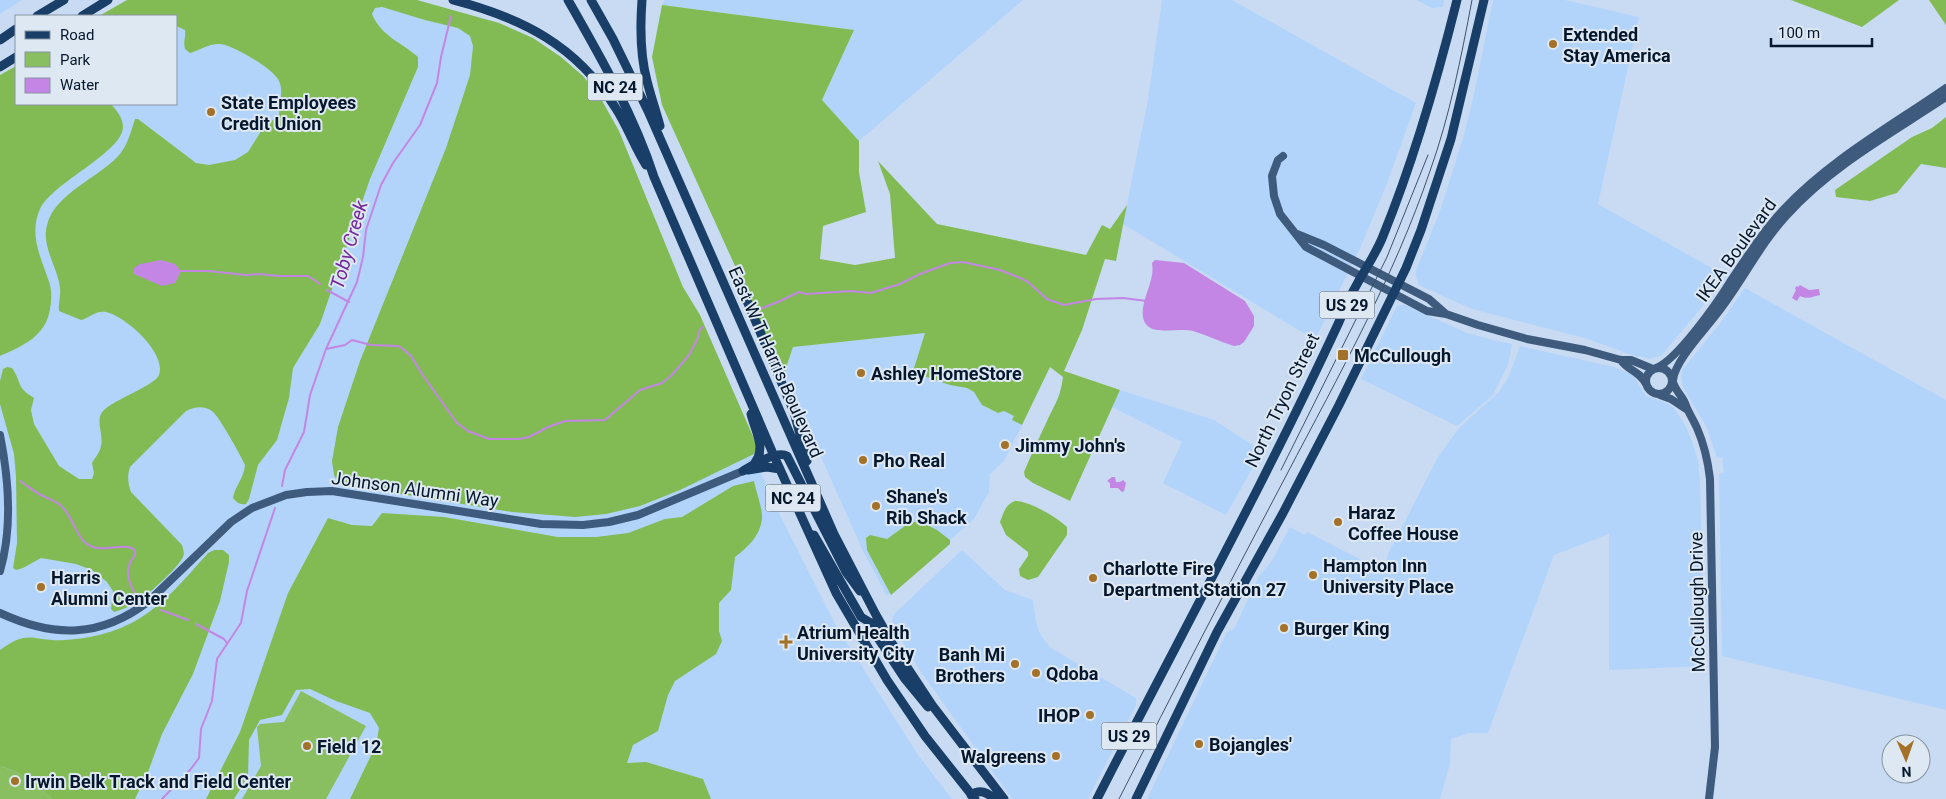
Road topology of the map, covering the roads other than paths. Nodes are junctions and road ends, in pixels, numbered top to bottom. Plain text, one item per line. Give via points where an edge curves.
1 (64, 0) edge
2 (108, 0) edge
3 (453, 0) edge
4 (568, 0) edge
5 (591, 0) edge
6 (642, 0) edge
7 (1457, 0) edge
8 (1484, 0) edge
9 (39, 15) edge
10 (84, 15) edge
11 (15, 30) edge
12 (0, 40) edge
13 (15, 57) edge
14 (0, 67) edge
15 (1946, 88) edge
16 (1946, 97) edge
17 (667, 153) junction
18 (1283, 156) dead end
19 (654, 177) junction
20 (1297, 234) junction
21 (1368, 267) junction
22 (1361, 277) junction
23 (739, 282) dead end
24 (1398, 284) junction
25 (1394, 294) junction
26 (1446, 314) junction
27 (1621, 360) junction
28 (1655, 369) junction
29 (1673, 381) junction
30 (1646, 385) junction
31 (1658, 395) junction
32 (748, 397) junction
33 (1686, 409) junction
34 (0, 435) edge
35 (774, 456) junction
36 (754, 464) junction
37 (780, 469) junction
38 (743, 471) junction
39 (810, 476) junction
40 (803, 521) junction
41 (7, 538) junction
42 (0, 553) edge
43 (0, 571) edge
44 (870, 602) junction
45 (0, 612) edge
46 (880, 622) junction
47 (861, 638) junction
48 (946, 725) junction
49 (973, 797) edge
50 (994, 799) edge
51 (1004, 799) edge
52 (1097, 799) edge
53 (1136, 799) edge
54 (1709, 799) edge

1 - 9 main road
2 - 10 main road
3 - 19 main road via 484,8 528,26 570,54 616,108
4 - 19 main road, NC 24 via 612,81 648,157
5 - 17 main road, East W T Harris Boulevard / NC 24
6 - 17 main road via 642,54
7 - 21 main road, North Tryon Street / US 29 via 1409,164 1383,237
8 - 24 main road, US 29 via 1451,138 1421,230
11 - 12 main road
13 - 14 main road
15 - 28 street, IKEA Boulevard via 1831,166 1803,190 1757,242 1716,304 1670,361
16 - 29 street, IKEA Boulevard via 1829,176 1788,214 1677,364
17 - 39 main road, East W T Harris Boulevard / NC 24
18 - 20 street, McCullough Drive via 1272,176 1274,196 1280,214
19 - 32 main road, NC 24
20 - 21 street, McCullough Drive
20 - 22 street, McCullough Drive via 1309,250
21 - 22 main road, North Tryon Street / US 29
21 - 24 street, McCullough Drive
22 - 25 street, McCullough Drive
22 - 52 main road, North Tryon Street / US 29 via 1203,597
23 - 39 main road via 794,412
24 - 25 main road, US 29
24 - 26 street, McCullough Drive via 1429,299
25 - 26 street, McCullough Drive via 1427,311
25 - 53 main road, US 29 via 1335,414 1217,632
26 - 27 street, McCullough Drive via 1504,332
27 - 28 street, McCullough Drive via 1631,360
27 - 30 street, McCullough Drive via 1638,373
28 - 29 street, McCullough Drive via 1669,372
28 - 30 street via 1647,374
29 - 31 street via 1667,392
29 - 33 street, McCullough Drive
30 - 31 street, McCullough Drive
31 - 33 street, McCullough Drive
32 - 35 main road, NC 24
32 - 36 main road via 760,446
33 - 54 street, McCullough Drive via 1703,444 1710,478 1715,747
34 - 41 street via 8,482
35 - 36 main road
35 - 37 main road, NC 24
35 - 44 main road via 784,454 789,458 846,572
36 - 38 main road
37 - 38 main road
37 - 40 main road, NC 24
38 - 45 street, Johnson Alumni Way via 638,515 583,525 541,524 338,492 294,493 265,502 236,518 154,597 116,621 88,629 58,630 28,625
39 - 44 main road, East W T Harris Boulevard / NC 24 via 834,534
40 - 46 main road via 827,555 861,617 871,623
40 - 47 main road, NC 24
41 - 42 street
41 - 43 street
44 - 46 main road, East W T Harris Boulevard / NC 24
46 - 48 main road, East W T Harris Boulevard / NC 24
47 - 48 main road via 876,635 905,679
47 - 49 main road, NC 24 via 917,724
48 - 51 main road, East W T Harris Boulevard / NC 24
49 - 50 main road via 983,792

